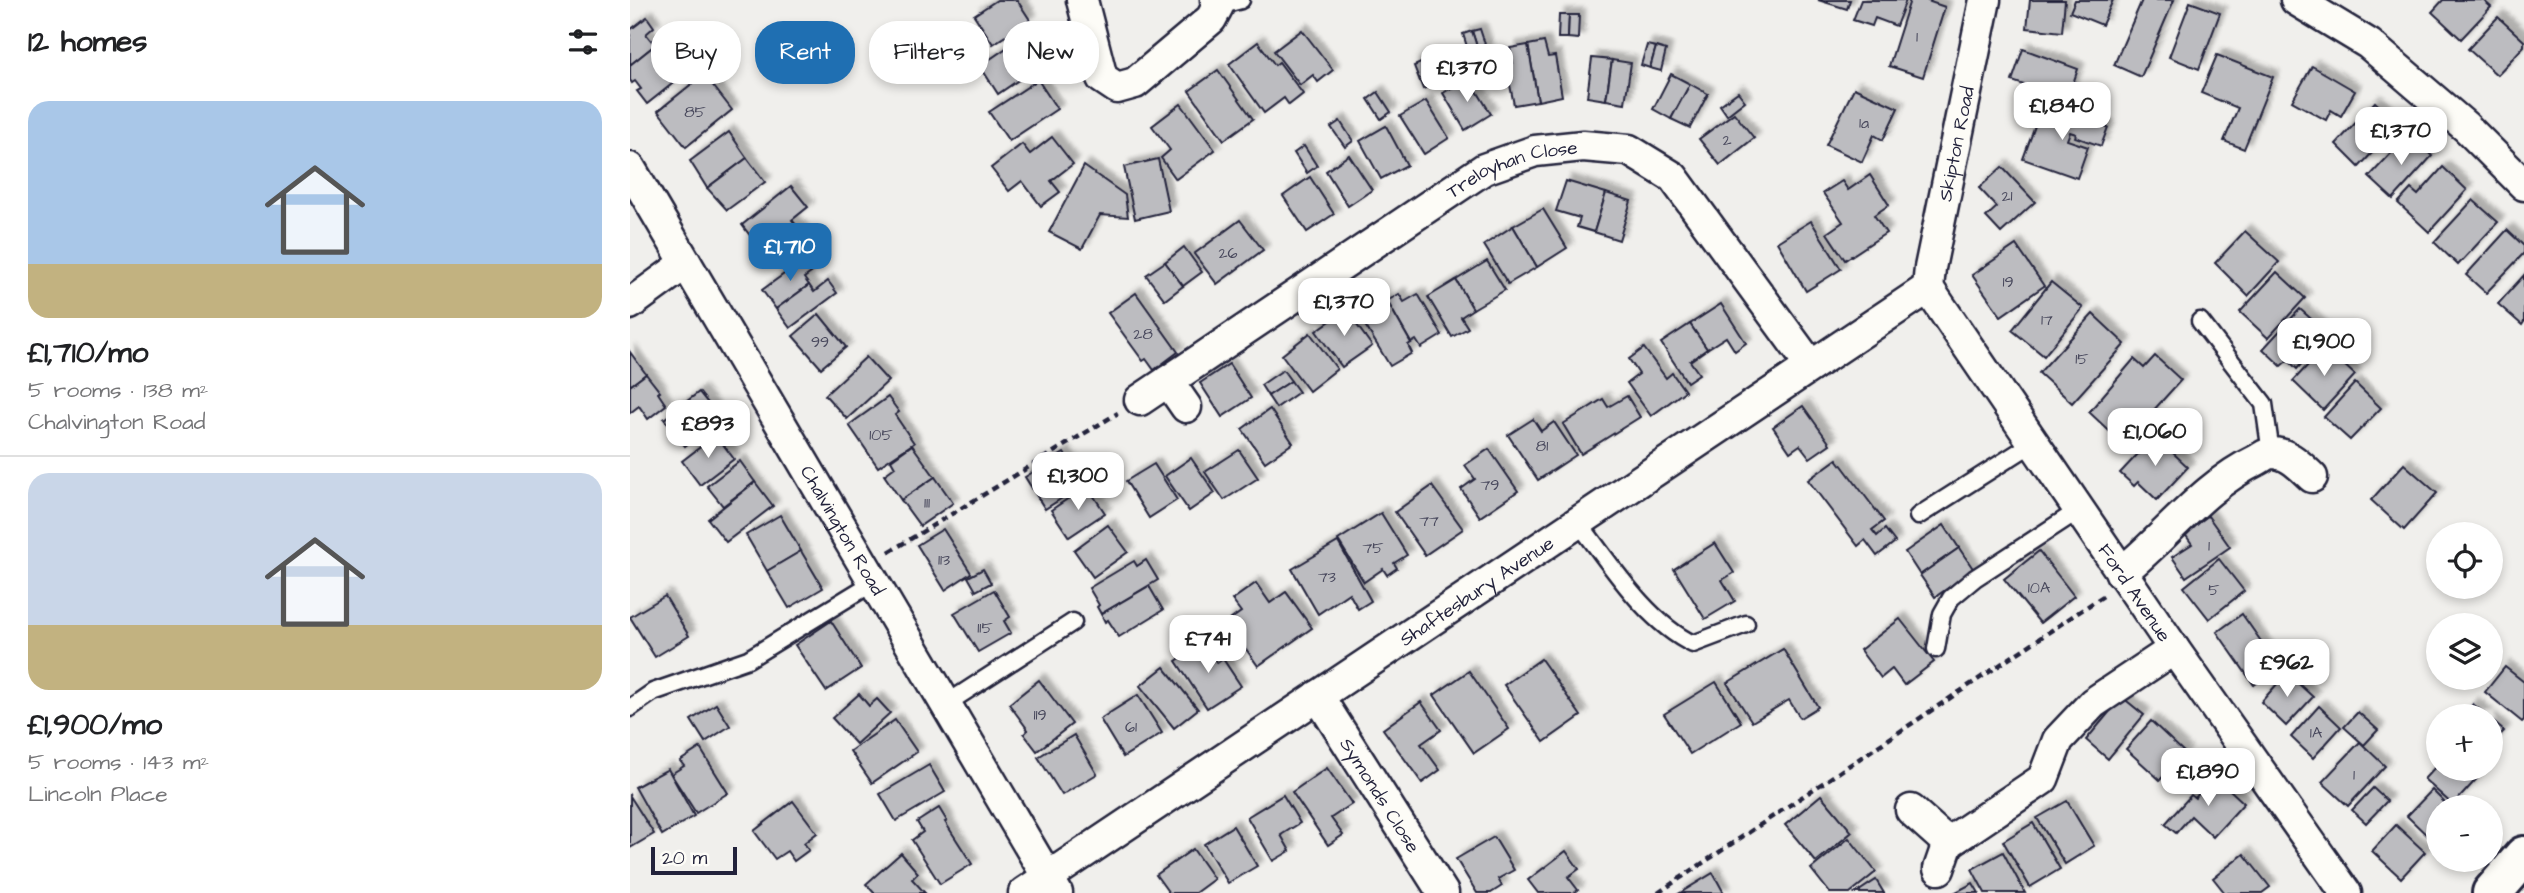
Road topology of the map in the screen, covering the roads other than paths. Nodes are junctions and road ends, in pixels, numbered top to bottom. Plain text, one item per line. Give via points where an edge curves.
1 (1082, 0) edge
2 (1985, 0) edge
3 (2296, 0) edge
4 (1225, 2) edge
5 (630, 167) edge
6 (2524, 185) edge
7 (686, 263) junction
8 (1928, 288) junction
9 (630, 304) edge
10 (2200, 321) dead end
11 (1811, 366) junction
12 (1168, 381) junction
13 (1140, 400) road end
14 (1186, 407) dead end
15 (2033, 443) junction
16 (2271, 453) junction
17 (2312, 477) dead end
18 (2079, 510) junction
19 (1917, 516) dead end
20 (1578, 522) junction
21 (870, 574) junction
22 (2124, 577) junction
23 (1073, 622) dead end
24 (1745, 624) dead end
25 (1936, 649) dead end
26 (2174, 649) junction
27 (1318, 696) junction
28 (946, 704) junction
29 (630, 708) edge
30 (1911, 810) dead end
31 (2524, 856) edge
32 (1043, 888) edge
33 (1443, 893) edge
34 (2346, 893) edge
35 (2492, 893) edge

1 - 4 street via 1102,78 1117,88 1135,83
2 - 8 street, Skipton Road
3 - 6 street via 2369,44 2466,127
5 - 7 street, Chalvington Road
7 - 9 street
7 - 21 street, Chalvington Road
8 - 11 street, Shaftesbury Avenue
8 - 15 street, Ford Avenue
10 - 16 lane via 2264,404
11 - 12 street, Treloyhan Close via 1673,177 1629,150 1583,146 1535,151 1484,169
11 - 20 street, Shaftesbury Avenue
12 - 13 street, Treloyhan Close
12 - 14 street
15 - 18 street, Ford Avenue
15 - 19 lane
16 - 17 street via 2288,457
16 - 22 street via 2243,466 2175,521
18 - 22 street, Ford Avenue
18 - 25 lane via 1951,598 1942,614
20 - 24 lane via 1674,636 1693,644
20 - 27 street, Shaftesbury Avenue
21 - 28 street, Chalvington Road
21 - 29 lane via 748,659 653,692
22 - 26 street, Ford Avenue
23 - 28 lane
26 - 30 street via 2093,703 2058,740 2043,779 1943,856
26 - 34 street, Ford Avenue
27 - 32 street, Shaftesbury Avenue
27 - 33 street, Symonds Close
28 - 32 street, Chalvington Road
31 - 35 main road

